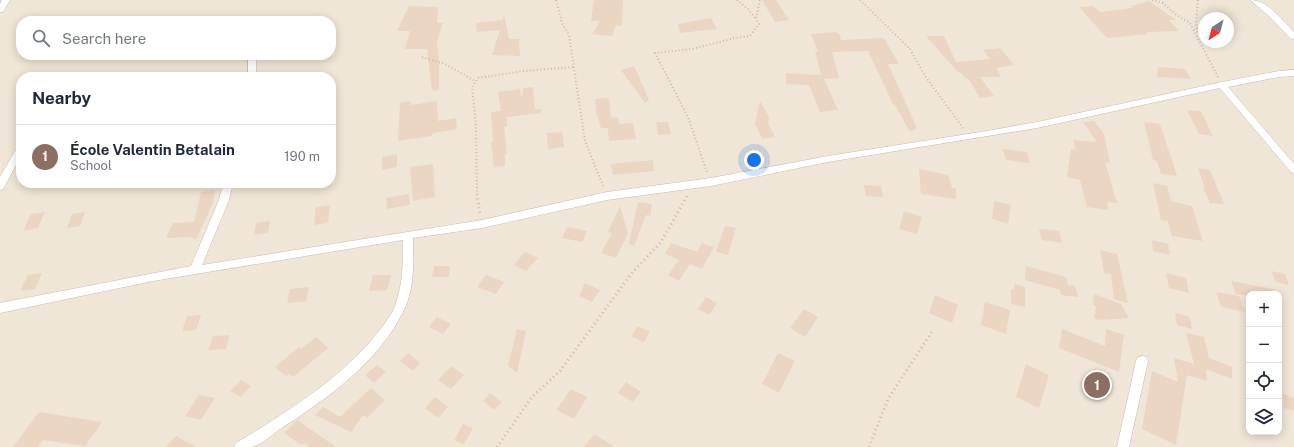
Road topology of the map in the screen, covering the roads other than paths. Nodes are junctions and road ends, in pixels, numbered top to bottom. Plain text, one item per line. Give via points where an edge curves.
1 (6, 0) edge
2 (1254, 0) edge
3 (0, 10) edge
4 (1294, 37) edge
5 (252, 60) edge
6 (252, 72) edge
7 (1294, 73) edge
8 (1222, 85) junction
9 (16, 157) edge
10 (1294, 170) edge
11 (0, 186) edge
12 (227, 188) edge
13 (408, 235) junction
14 (195, 270) junction
15 (0, 308) edge
16 (1142, 361) dead end
17 (240, 447) edge
18 (1123, 447) edge

1 - 3 street
2 - 4 street
5 - 6 street
7 - 8 street
8 - 10 street
8 - 13 street via 1037,125 828,159 711,182 608,196 482,224
9 - 11 street
12 - 14 street
13 - 14 street
13 - 17 street via 407,284 390,327 363,359 336,382 273,428
14 - 15 street
16 - 18 street

